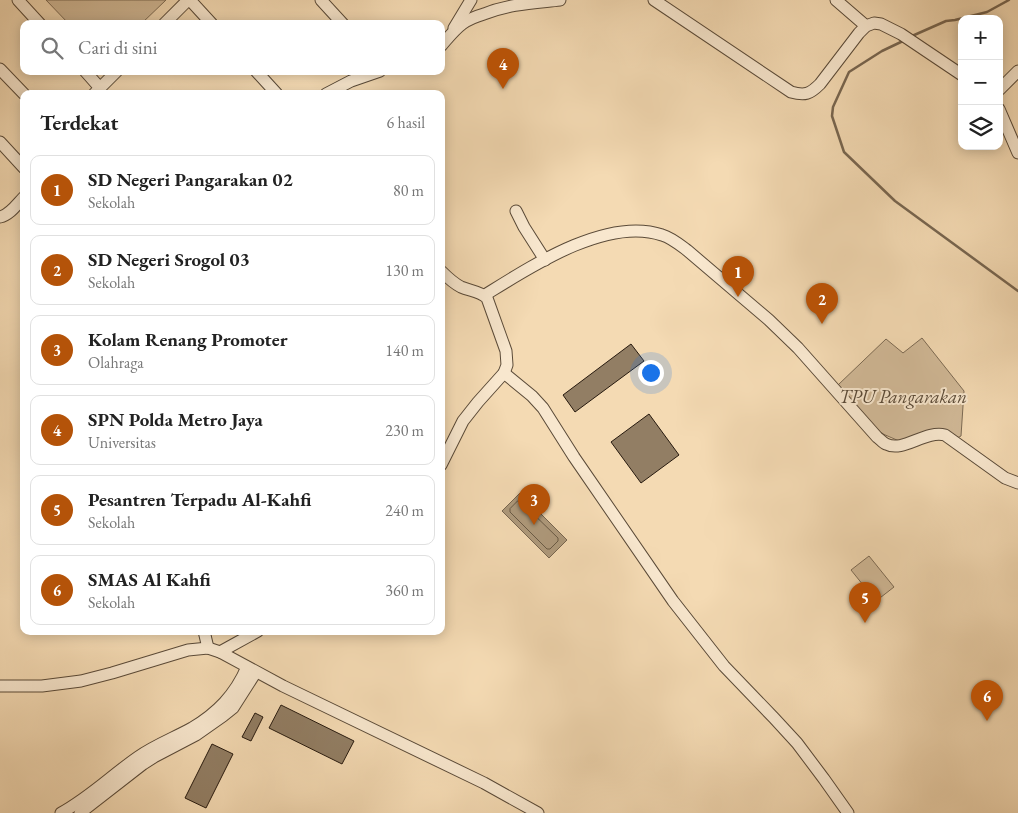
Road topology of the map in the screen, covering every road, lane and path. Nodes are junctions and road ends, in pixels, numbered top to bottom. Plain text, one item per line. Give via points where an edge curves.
1 (18, 0) edge
2 (189, 0) edge
3 (321, 0) edge
4 (560, 0) edge
5 (654, 0) edge
6 (836, 0) edge
7 (466, 2) edge
8 (36, 20) edge
9 (168, 20) edge
10 (208, 20) edge
11 (339, 20) edge
12 (866, 26) junction
13 (451, 34) junction
14 (445, 41) edge
15 (0, 69) edge
16 (1018, 71) edge
17 (958, 72) edge
18 (87, 75) edge
19 (113, 75) edge
20 (260, 75) edge
21 (368, 75) edge
22 (1003, 86) edge
23 (20, 90) edge
24 (96, 90) edge
25 (98, 90) edge
26 (273, 90) edge
27 (334, 90) edge
28 (1003, 118) edge
29 (0, 142) edge
30 (1018, 153) edge
31 (20, 164) edge
32 (20, 201) edge
33 (516, 211) dead end
34 (0, 217) edge
35 (545, 260) junction
36 (445, 274) edge
37 (485, 295) junction
38 (504, 373) junction
39 (445, 457) edge
40 (1018, 483) edge
41 (205, 635) edge
42 (251, 635) edge
43 (208, 648) junction
44 (220, 652) junction
45 (251, 670) junction
46 (0, 686) edge
47 (152, 753) junction
48 (61, 813) edge
49 (80, 813) edge
50 (538, 813) edge
51 (848, 813) edge

1 - 8 street
2 - 9 street
2 - 10 street
3 - 11 street
4 - 13 street via 498,8 463,23
5 - 12 street via 800,95 820,84
6 - 12 street
7 - 13 street
12 - 17 street via 881,24 901,34
13 - 14 street
15 - 23 street
16 - 22 street
18 - 24 street
19 - 25 street
20 - 26 street
21 - 27 street
28 - 30 street
29 - 31 street
32 - 34 street
33 - 35 street
35 - 37 street
35 - 40 street via 601,235 636,231 664,235 688,251 770,320 886,444 903,445 939,433 1005,478
36 - 37 street via 461,287
37 - 38 street via 506,351
38 - 39 street via 463,421
38 - 51 street via 543,408 673,601 720,662 797,743
41 - 43 street
42 - 44 street
43 - 44 street
43 - 46 street via 181,652 81,681 42,686
44 - 45 street
45 - 47 street via 218,710
45 - 50 street
47 - 48 street via 138,757 75,806
47 - 49 street via 143,764

